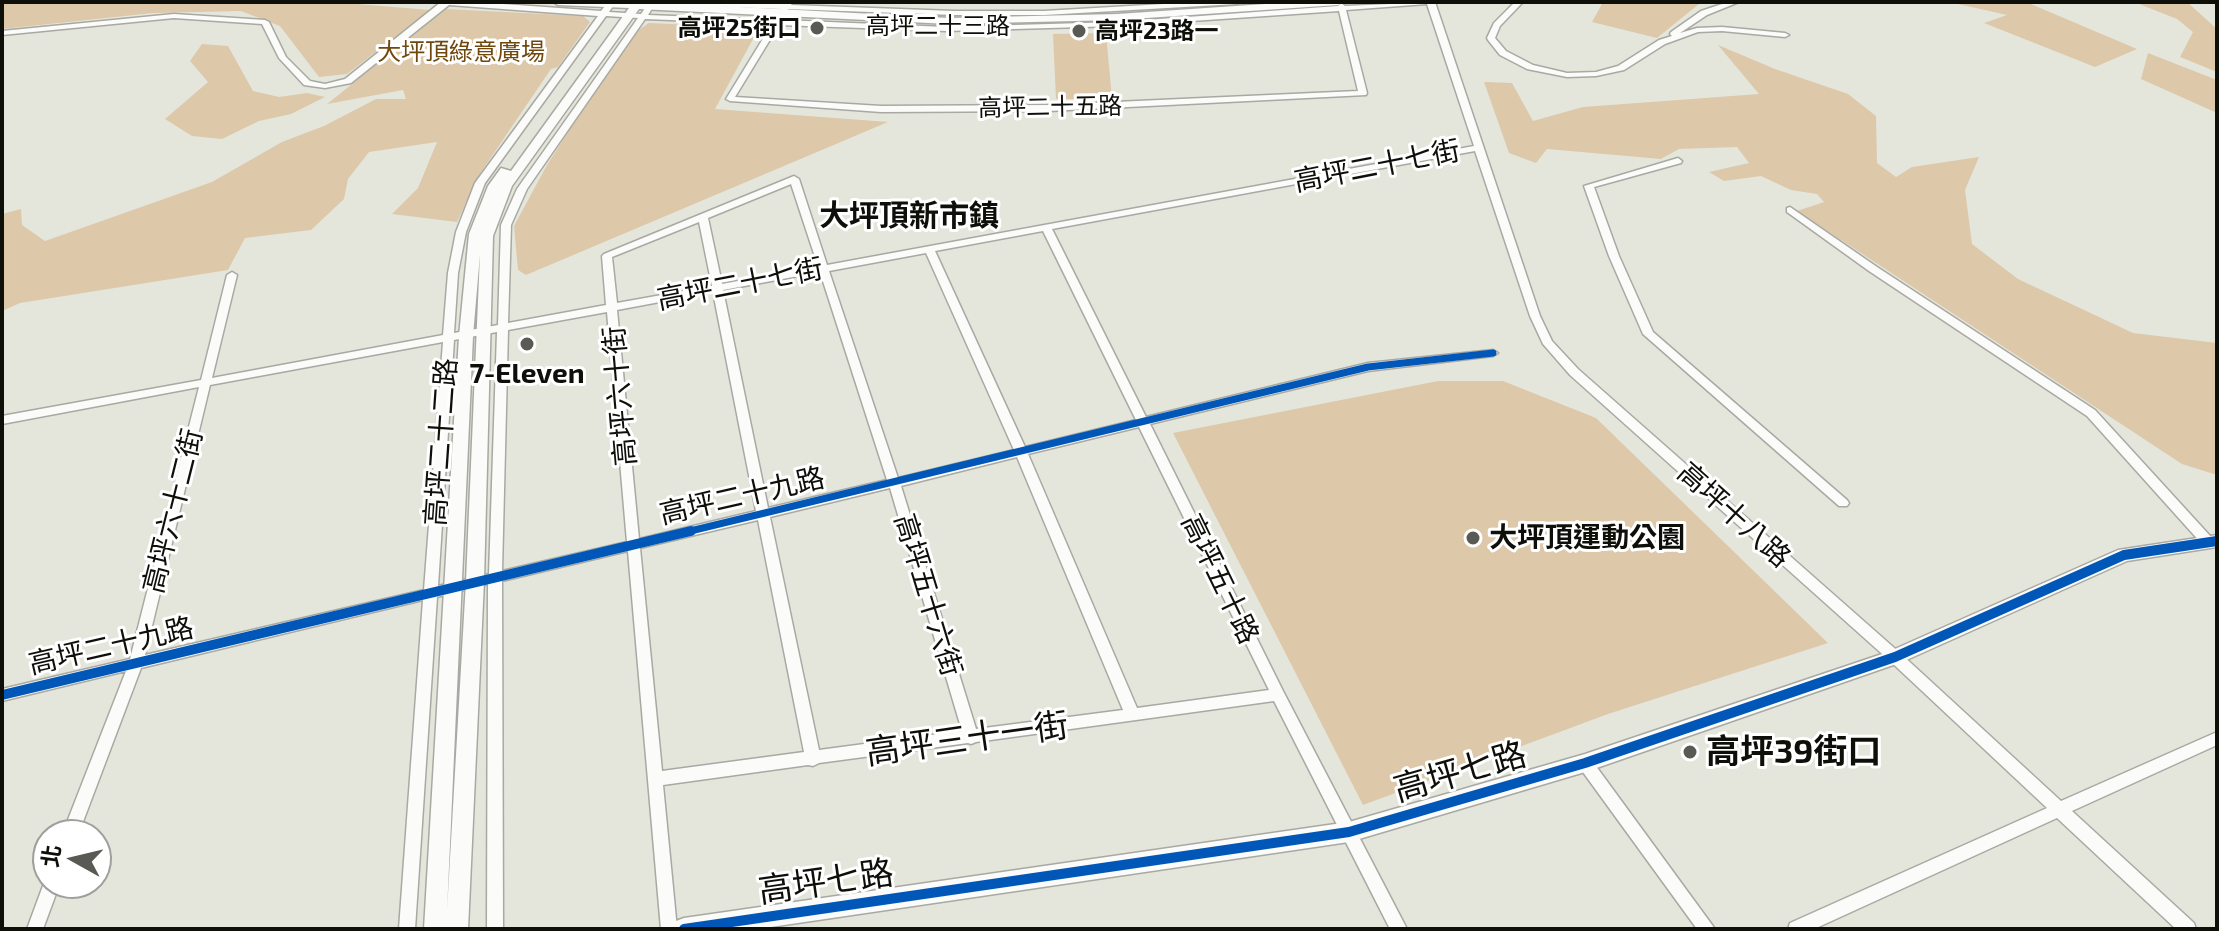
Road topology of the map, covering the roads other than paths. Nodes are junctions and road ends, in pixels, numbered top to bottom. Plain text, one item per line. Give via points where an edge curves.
1 (447, 2) edge
2 (558, 2) edge
3 (1237, 2) edge
4 (1430, 2) edge
5 (1519, 2) edge
6 (1735, 2) edge
7 (1340, 4) edge
8 (630, 8) edge
9 (782, 12) edge
10 (2, 33) edge
11 (1785, 35) dead end
12 (1662, 42) junction
13 (1478, 148) junction
14 (1678, 161) dead end
15 (794, 179) joint
16 (1790, 210) dead end
17 (703, 218) junction
18 (1046, 227) junction
19 (929, 248) junction
20 (823, 268) junction
21 (232, 275) dead end
22 (717, 288) junction
23 (612, 308) junction
24 (501, 330) junction
25 (484, 333) junction
26 (466, 336) junction
27 (449, 340) junction
28 (1493, 353) dead end
29 (203, 384) junction
30 (2, 420) edge
31 (1143, 422) junction
32 (1021, 452) junction
33 (894, 483) junction
34 (1843, 503) dead end
35 (764, 514) junction
36 (2212, 541) edge
37 (633, 543) junction
38 (495, 577) junction
39 (475, 581) junction
40 (454, 587) junction
41 (431, 593) junction
42 (1895, 657) junction
43 (136, 663) junction
44 (2, 695) edge
45 (1278, 695) junction
46 (1133, 716) junction
47 (971, 738) junction
48 (2217, 738) edge
49 (813, 760) junction
50 (1585, 763) junction
51 (655, 779) junction
52 (2059, 811) junction
53 (76, 819) edge
54 (1349, 832) junction
55 (46, 899) edge
56 (35, 929) edge
57 (407, 929) edge
58 (435, 929) edge
59 (457, 929) edge
60 (495, 929) edge
61 (669, 929) edge
62 (684, 929) edge
63 (1399, 929) edge
64 (1707, 929) edge
65 (1796, 929) edge
66 (2188, 929) edge

1 - 8 street, 高坪二十三路
1 - 10 street via 348,81 325,86 307,83 283,58 265,22 174,16
2 - 8 street, 高坪二十三路
3 - 9 street, 高坪二十三路 via 1044,13
4 - 7 street, 高坪二十三路
4 - 13 street, 高坪十八路
5 - 12 street via 1491,38 1503,53 1530,67 1567,75 1596,74 1621,68
6 - 12 street via 1704,13
7 - 9 street, 高坪二十三路 via 1045,20
7 - 9 street, 高坪二十五路 via 1363,93 1049,108 881,109 730,99
8 - 9 street, 高坪二十三路
8 - 24 street, 高坪二十二路 via 506,225
8 - 25 street, 高坪二十二路 via 506,186 487,236
8 - 26 street, 高坪二十二路 via 492,189 475,234
8 - 27 street, 高坪二十二路 via 480,183 461,232
11 - 12 street via 1697,30
13 - 18 street, 高坪二十七街
13 - 42 street, 高坪十八路 via 1547,342 1574,372
14 - 34 street via 1589,186 1648,334
15 - 17 street, 高坪六十街
15 - 20 street, 高坪五十六街
16 - 36 street via 2091,413
17 - 22 street
17 - 23 street, 高坪六十街 via 607,256
18 - 19 street, 高坪二十七街
18 - 31 street, 高坪五十路
19 - 20 street, 高坪二十七街
19 - 32 street
20 - 22 street, 高坪二十七街
20 - 33 street, 高坪五十六街
21 - 29 street, 高坪六十二街
22 - 23 street, 高坪二十七街
22 - 35 street
23 - 24 street, 高坪二十七街
23 - 37 street, 高坪六十街
24 - 25 street, 高坪二十七街
24 - 38 street, 高坪二十二路
25 - 26 street, 高坪二十七街
25 - 39 street, 高坪二十二路
26 - 27 street, 高坪二十七街
26 - 40 street, 高坪二十二路
27 - 29 street, 高坪二十七街
27 - 41 street, 高坪二十二路
28 - 31 street, 高坪二十九路 via 1368,367
29 - 30 street, 高坪二十七街
29 - 43 street, 高坪六十二街
31 - 32 street, 高坪二十九路
31 - 45 street, 高坪五十路
32 - 33 street, 高坪二十九路
32 - 46 street
33 - 35 street, 高坪二十九路
33 - 47 street, 高坪五十六街
35 - 37 street, 高坪二十九路
35 - 49 street
36 - 42 street, 高坪七路 via 2124,555
37 - 38 street, 高坪二十九路
37 - 51 street, 高坪六十街
38 - 39 street, 高坪二十九路
38 - 60 street, 高坪二十二路
39 - 40 street, 高坪二十九路
39 - 59 street, 高坪二十二路
40 - 41 street, 高坪二十九路
40 - 58 street, 高坪二十二路
41 - 43 street, 高坪二十九路
41 - 57 street, 高坪二十二路
42 - 50 street, 高坪七路
42 - 52 street, 高坪十八路
43 - 44 street, 高坪二十九路
43 - 53 street, 高坪六十二街
45 - 46 street, 高坪三十一街
45 - 54 street, 高坪五十路
46 - 47 street, 高坪三十一街
47 - 49 street, 高坪三十一街
48 - 52 street
49 - 51 street, 高坪三十一街
50 - 54 street, 高坪七路
50 - 64 street
51 - 61 street, 高坪六十街
52 - 65 street
52 - 66 street, 高坪十八路
54 - 62 street, 高坪七路
54 - 63 street, 高坪五十路
55 - 56 street

